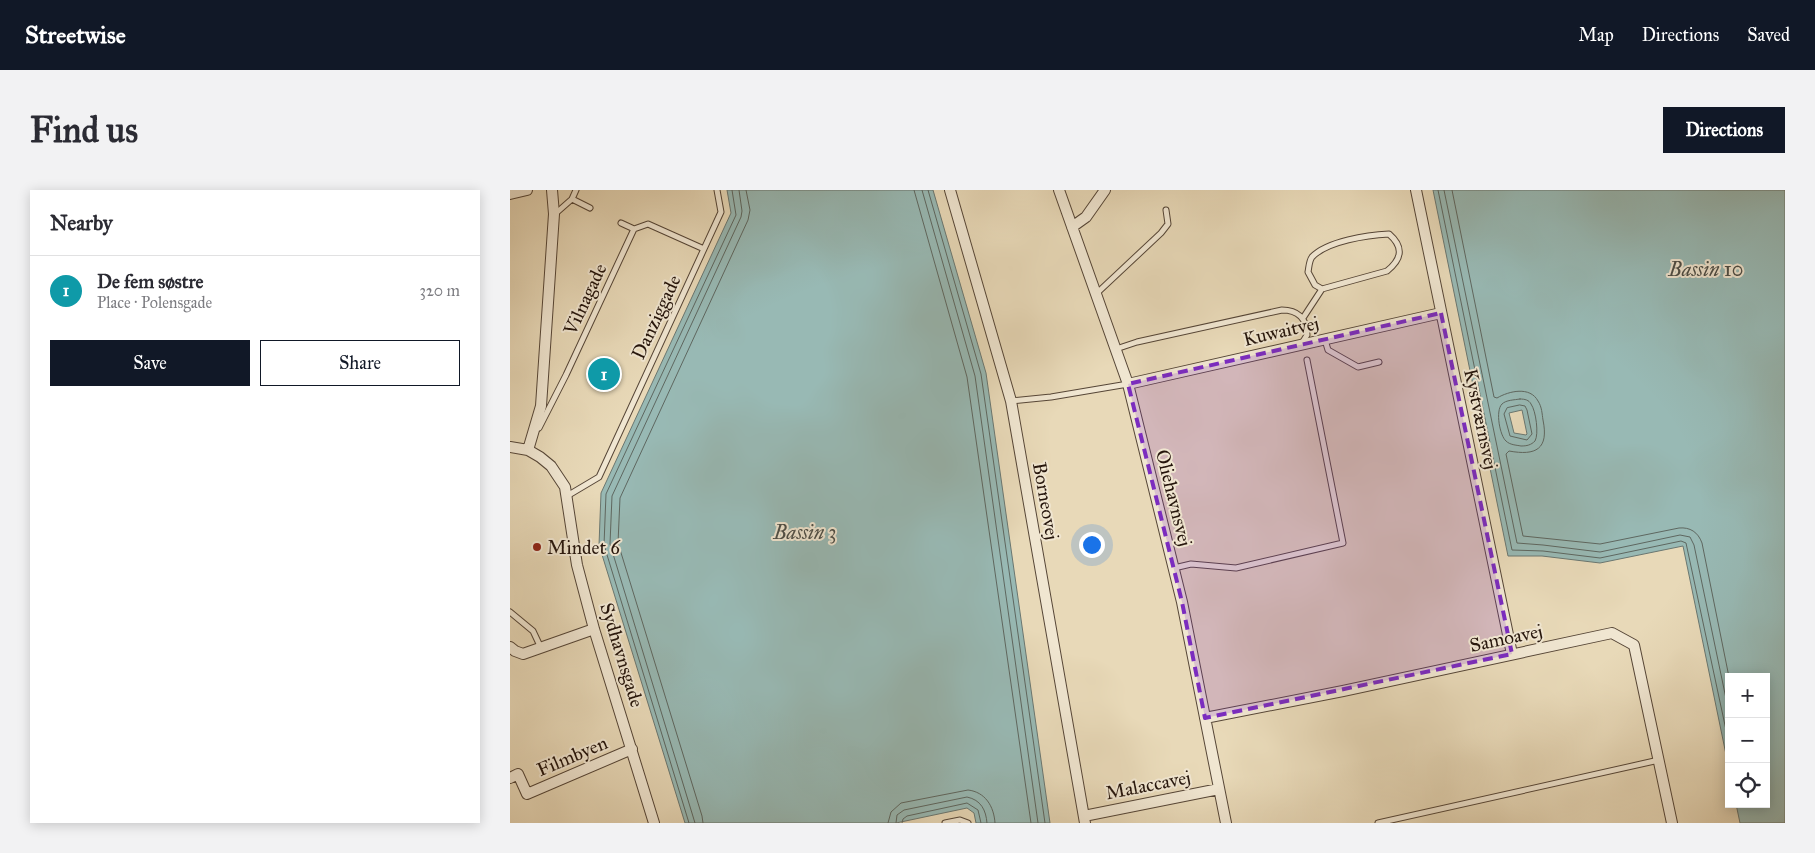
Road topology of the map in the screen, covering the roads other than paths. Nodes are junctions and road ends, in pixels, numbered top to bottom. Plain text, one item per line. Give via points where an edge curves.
1 (527, 190) edge
2 (552, 190) edge
3 (576, 190) edge
4 (717, 190) edge
5 (950, 190) edge
6 (1059, 190) edge
7 (1105, 190) edge
8 (1416, 190) edge
9 (510, 194) edge
10 (572, 199) junction
11 (590, 208) dead end
12 (1166, 210) dead end
13 (554, 214) junction
14 (621, 223) dead end
15 (1072, 227) junction
16 (634, 229) junction
17 (704, 249) junction
18 (1322, 289) junction
19 (1096, 294) junction
20 (1442, 313) junction
21 (1303, 318) junction
22 (1325, 339) junction
23 (1301, 344) junction
24 (1116, 350) junction
25 (1307, 360) dead end
26 (1379, 362) dead end
27 (1128, 384) junction
28 (1010, 401) junction
29 (510, 447) edge
30 (528, 450) junction
31 (567, 496) junction
32 (1174, 568) junction
33 (510, 612) edge
34 (594, 629) junction
35 (510, 647) edge
36 (541, 648) junction
37 (1512, 654) junction
38 (1205, 718) junction
39 (632, 749) junction
40 (1659, 760) junction
41 (510, 778) edge
42 (1219, 789) junction
43 (1084, 820) edge
44 (654, 823) edge
45 (945, 823) edge
46 (968, 823) edge
47 (1226, 823) edge
48 (1378, 823) edge
49 (1672, 823) edge

1 - 9 street
2 - 13 street
3 - 10 lane
4 - 17 lane, Danziggade via 721,212
5 - 28 street, Borneovej
6 - 15 street, Oliehavnsvej
7 - 15 street via 1086,217
8 - 20 street, Kystværnsvej
10 - 11 lane
10 - 13 lane
12 - 19 lane via 1168,224 1161,234
13 - 30 street via 541,406
14 - 16 lane
15 - 19 street, Oliehavnsvej
16 - 17 lane via 648,224
16 - 30 lane, Vilnagade
17 - 31 lane, Danziggade via 599,477
18 - 18 lane via 1315,285 1308,272 1311,259 1319,251 1376,234 1389,234 1398,242 1400,252 1396,264 1387,271
18 - 21 lane
19 - 24 street, Oliehavnsvej
20 - 22 street, Kuwaitvej
20 - 37 street, Kystværnsvej
21 - 23 lane via 1307,335
21 - 24 lane via 1292,310 1282,310 1137,342
22 - 23 street, Kuwaitvej
22 - 26 lane via 1328,350 1358,367
23 - 27 street, Kuwaitvej
24 - 27 street, Oliehavnsvej
25 - 32 lane via 1343,543 1236,568 1191,564
27 - 28 lane
27 - 32 street, Oliehavnsvej
28 - 43 street, Borneovej
29 - 30 street
30 - 31 street, Sydhavnsgade via 551,466
31 - 34 street, Sydhavnsgade via 577,565
32 - 38 street, Oliehavnsvej
33 - 36 lane via 533,631
34 - 36 street
34 - 39 street, Sydhavnsgade
35 - 36 street via 523,654
37 - 38 street, Samoavej
37 - 40 street, Samoavej via 1612,633 1634,645
38 - 42 street, Oliehavnsvej
39 - 41 street, Filmbyen via 527,794 518,774
39 - 44 street, Sydhavnsgade
40 - 48 lane
40 - 49 street, Samoavej
42 - 43 street, Malaccavej
42 - 47 street, Oliehavnsvej
45 - 46 lane via 964,820

